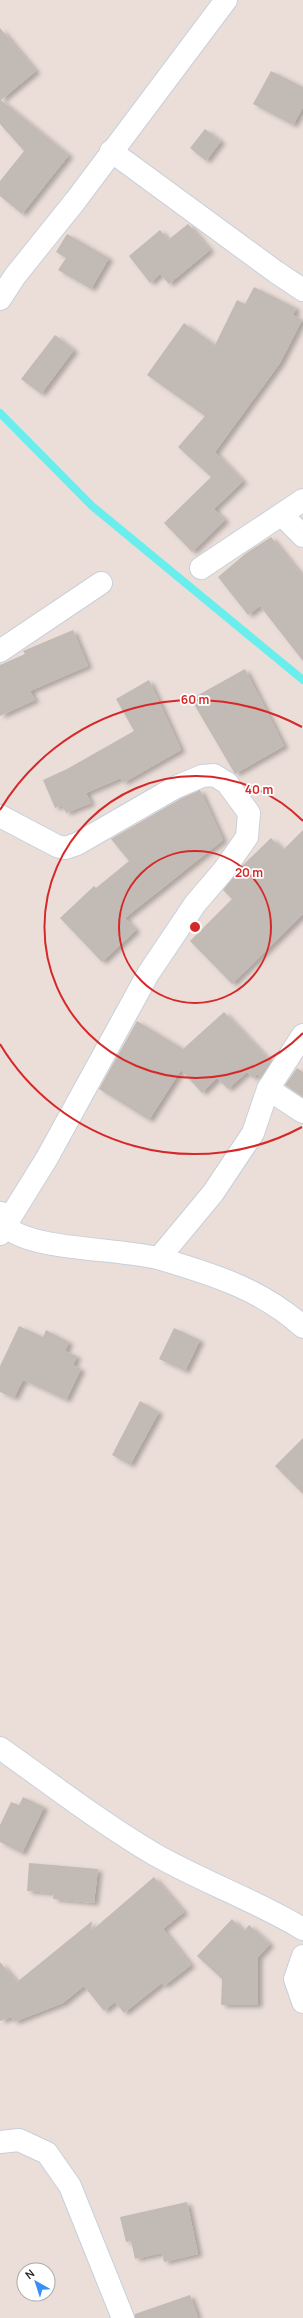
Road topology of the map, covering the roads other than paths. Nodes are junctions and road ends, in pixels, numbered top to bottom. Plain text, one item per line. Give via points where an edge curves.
1 (226, 0) edge
2 (111, 151) junction
3 (303, 290) edge
4 (0, 299) edge
5 (303, 500) edge
6 (282, 515) junction
7 (303, 536) edge
8 (201, 568) dead end
9 (101, 583) dead end
10 (0, 651) edge
11 (0, 816) edge
12 (303, 1035) edge
13 (268, 1089) junction
14 (303, 1112) edge
15 (2, 1222) edge
16 (159, 1258) junction
17 (303, 1327) edge
18 (0, 1748) edge
19 (303, 1929) edge
20 (303, 1956) edge
21 (303, 2002) edge
22 (0, 2142) edge
23 (122, 2318) edge

1 - 2 street
2 - 3 street
2 - 4 street
5 - 6 street
6 - 7 street
6 - 8 street
9 - 10 street
11 - 15 street via 65,848 77,844 176,787 202,776 214,775 227,782 248,813 248,837 195,904 148,974 47,1158
12 - 13 street
13 - 14 street
13 - 16 street via 254,1134 213,1193
15 - 16 street via 19,1234 46,1242
16 - 17 street via 257,1293
18 - 19 street via 60,1793 154,1854 190,1874 269,1908
20 - 21 street via 295,1979
22 - 23 street via 19,2140 47,2153 70,2186

